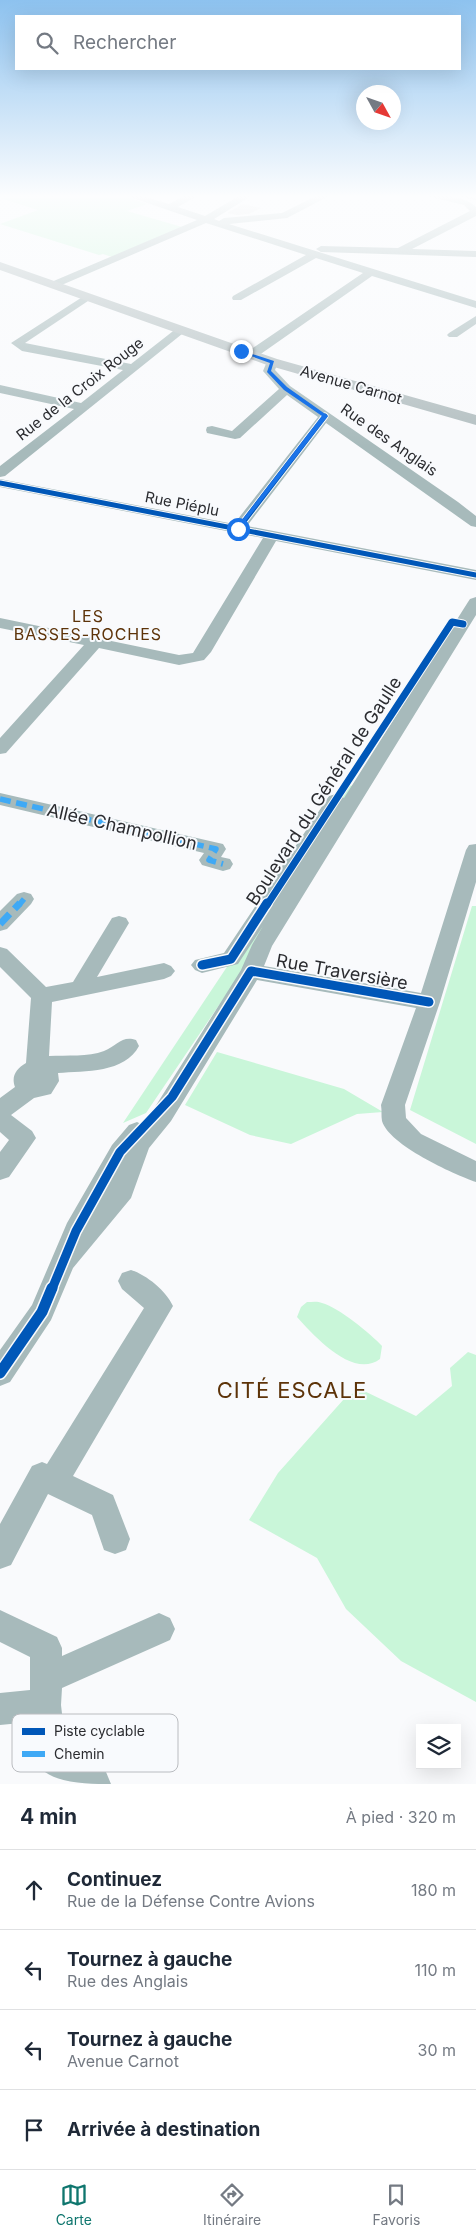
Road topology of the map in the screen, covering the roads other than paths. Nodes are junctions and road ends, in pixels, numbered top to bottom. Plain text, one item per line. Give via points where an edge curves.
1 (39, 279) edge
2 (64, 279) edge
3 (270, 279) edge
4 (360, 279) edge
5 (390, 279) edge
6 (53, 284) junction
7 (86, 297) junction
8 (237, 298) dead end
9 (476, 305) edge
10 (476, 319) edge
11 (180, 330) junction
12 (453, 335) dead end
13 (251, 355) junction
14 (272, 362) junction
15 (133, 368) junction
16 (286, 388) junction
17 (0, 389) edge
18 (84, 407) junction
19 (325, 416) junction
20 (476, 420) edge
21 (212, 430) dead end
22 (0, 473) edge
23 (0, 483) edge
24 (476, 523) edge
25 (238, 529) junction
26 (272, 535) junction
27 (476, 575) edge
28 (476, 602) edge
29 (0, 623) edge
30 (462, 624) junction
31 (94, 643) junction
32 (0, 749) edge
33 (0, 799) edge
34 (476, 850) edge
35 (223, 864) dead end
36 (24, 899) dead end
37 (119, 923) dead end
38 (0, 924) edge
39 (0, 954) edge
40 (202, 965) dead end
41 (164, 971) dead end
42 (251, 971) junction
43 (80, 988) junction
44 (42, 996) junction
45 (429, 1002) junction
46 (128, 1046) dead end
47 (35, 1075) junction
48 (0, 1110) edge
49 (0, 1119) edge
50 (0, 1170) edge
51 (476, 1172) edge
52 (131, 1282) dead end
53 (0, 1373) edge
54 (53, 1481) junction
55 (115, 1539) dead end
56 (0, 1554) edge
57 (0, 1626) edge
58 (159, 1629) dead end
59 (46, 1692) junction
60 (0, 1709) edge
61 (48, 1714) edge
62 (74, 1772) edge
63 (94, 1784) edge

1 - 6 main road, Avenue Carnot
2 - 6 street
3 - 8 street
4 - 13 street
5 - 9 street
6 - 7 main road, Avenue Carnot
7 - 11 main road, Avenue Carnot
7 - 15 street via 17,343 22,347
10 - 12 street
11 - 13 main road, Avenue Carnot
11 - 15 street, Rue de la Croix Rouge
13 - 14 main road, Avenue Carnot
14 - 16 street, Rue des Anglais via 268,371
14 - 20 main road, Avenue Carnot
15 - 18 street, Rue de la Croix Rouge
16 - 19 street, Rue des Anglais
16 - 21 street via 236,434
17 - 18 street
18 - 22 street, Rue de la Croix Rouge
19 - 24 street, Rue des Anglais
19 - 25 street
23 - 25 street, Rue Piéplu
25 - 26 street, Rue Piéplu
26 - 27 street, Rue Piéplu
26 - 31 street via 198,657 179,660
28 - 30 street, Boulevard du Général de Gaulle
29 - 31 street
30 - 40 street, Boulevard du Général de Gaulle via 452,622 231,959
30 - 42 street, Boulevard du Général de Gaulle via 262,945
31 - 32 street
33 - 35 street, Allée Champollion via 216,849 209,860
34 - 45 street
36 - 38 street
37 - 43 street
39 - 44 street
41 - 43 street
42 - 45 street, Rue Traversière
42 - 53 street, Boulevard du Général de Gaulle via 163,1114 137,1149 122,1191 65,1260 42,1312
43 - 44 street
44 - 47 street
45 - 51 street via 393,1105 394,1121 413,1140
46 - 47 street via 102,1060
47 - 48 street
49 - 50 street via 24,1138
52 - 54 street via 160,1306
54 - 55 street via 103,1505
54 - 56 street via 42,1476
57 - 59 street via 46,1648
58 - 59 street
59 - 60 street
59 - 61 street
62 - 63 street

